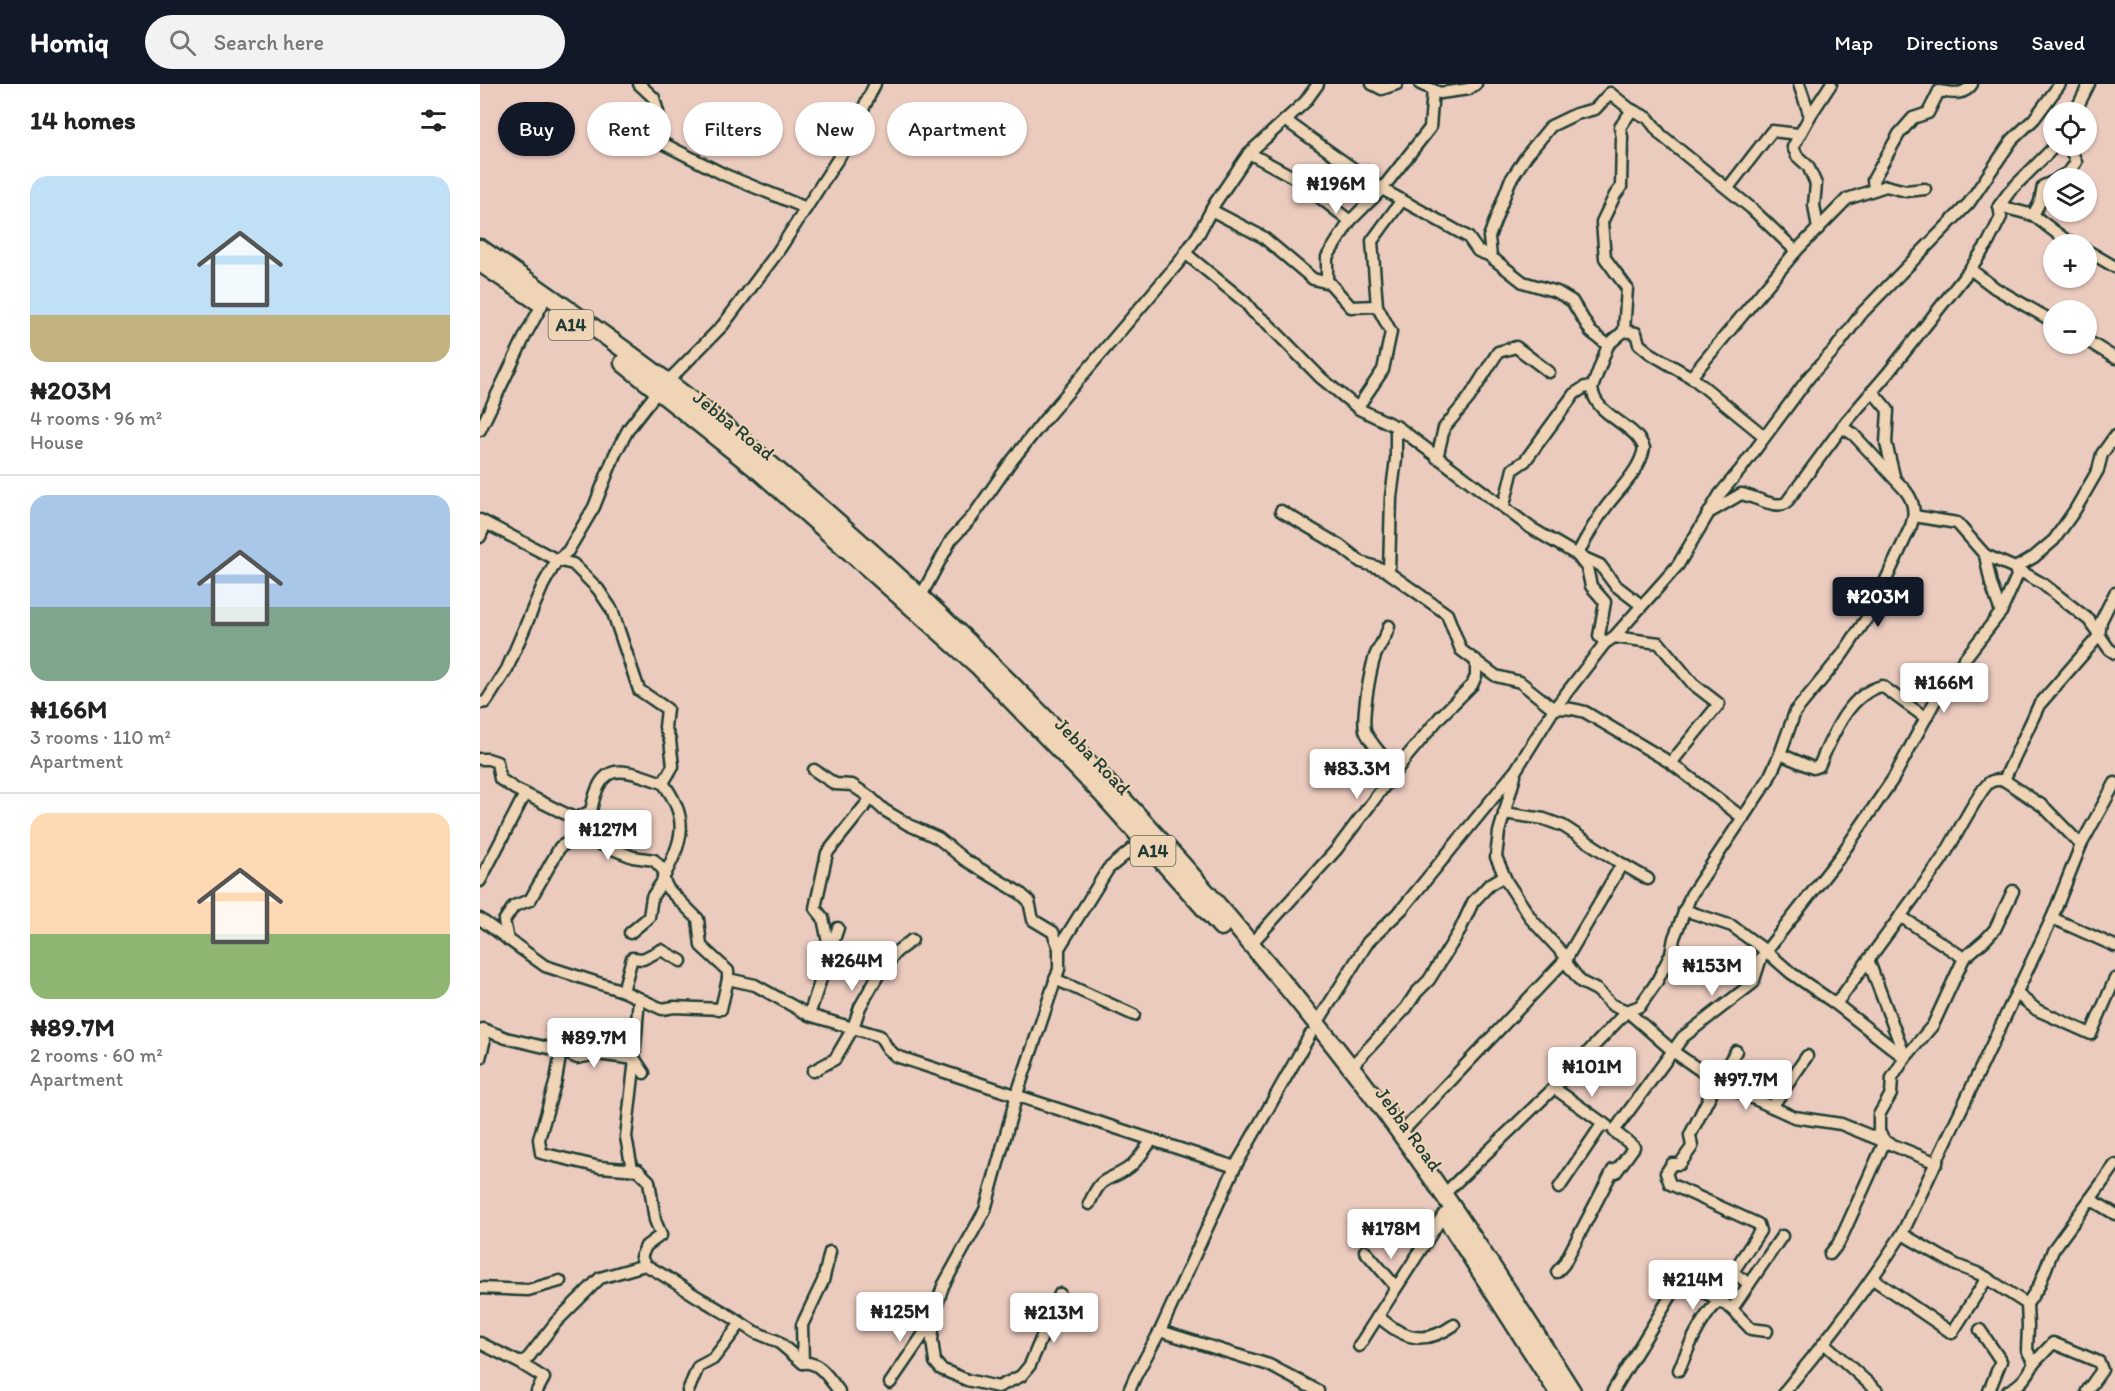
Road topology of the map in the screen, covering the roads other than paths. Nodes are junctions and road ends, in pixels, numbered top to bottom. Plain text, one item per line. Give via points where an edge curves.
1 (639, 84) edge
2 (875, 84) edge
3 (1318, 84) edge
4 (1372, 84) edge
5 (1397, 84) edge
6 (1420, 84) edge
7 (1476, 84) edge
8 (1799, 84) edge
9 (1831, 84) edge
10 (1972, 84) edge
11 (2060, 84) edge
12 (2089, 84) edge
13 (1610, 89) edge
14 (1433, 90) junction
15 (2080, 102) edge
16 (1632, 110) junction
17 (1810, 116) junction
18 (1285, 120) junction
19 (1798, 134) junction
20 (1249, 153) junction
21 (2045, 156) edge
22 (2043, 186) edge
23 (1728, 188) junction
24 (1382, 189) junction
25 (1874, 189) junction
26 (1925, 189) dead end
27 (1402, 200) junction
28 (1999, 206) junction
29 (806, 208) junction
30 (1211, 210) junction
31 (2033, 215) junction
32 (1350, 221) junction
33 (1818, 229) junction
34 (2058, 234) edge
35 (480, 248) edge
36 (1796, 251) junction
37 (1185, 253) junction
38 (1491, 256) junction
39 (2097, 256) edge
40 (480, 263) edge
41 (2115, 267) edge
42 (1970, 269) junction
43 (1329, 283) junction
44 (542, 305) junction
45 (1377, 306) junction
46 (2043, 316) edge
47 (1624, 331) junction
48 (1608, 345) junction
49 (2097, 347) edge
50 (2115, 358) edge
51 (1549, 372) dead end
52 (1691, 377) junction
53 (662, 387) junction
54 (1592, 388) junction
55 (1872, 391) junction
56 (1358, 407) junction
57 (1396, 426) junction
58 (1842, 428) junction
59 (480, 430) edge
60 (1764, 436) junction
61 (2115, 436) edge
62 (1437, 458) junction
63 (1894, 479) junction
64 (1504, 505) junction
65 (1281, 512) dead end
66 (1709, 512) junction
67 (1914, 516) junction
68 (483, 522) edge
69 (480, 537) edge
70 (1577, 555) junction
71 (1985, 555) junction
72 (557, 560) junction
73 (2015, 568) junction
74 (1389, 572) junction
75 (2115, 593) edge
76 (921, 597) junction
77 (1641, 605) junction
78 (2001, 612) junction
79 (1389, 627) dead end
80 (2099, 636) junction
81 (1610, 640) junction
82 (2115, 653) edge
83 (1476, 660) junction
84 (480, 703) edge
85 (1554, 710) junction
86 (1926, 718) junction
87 (1780, 754) junction
88 (480, 759) edge
89 (1671, 763) junction
90 (814, 770) dead end
91 (1516, 770) junction
92 (1396, 771) junction
93 (2004, 780) junction
94 (663, 783) junction
95 (2115, 783) edge
96 (525, 794) junction
97 (871, 798) junction
98 (2110, 804) edge
99 (1504, 813) junction
100 (1743, 818) junction
101 (580, 821) junction
102 (1143, 840) junction
103 (2081, 845) junction
104 (1622, 864) junction
105 (665, 876) junction
106 (1504, 876) junction
107 (1648, 879) dead end
108 (480, 881) edge
109 (2013, 891) dead end
110 (1684, 910) junction
111 (1900, 916) junction
112 (2052, 918) junction
113 (480, 919) edge
114 (838, 928) dead end
115 (630, 933) dead end
116 (508, 940) junction
117 (912, 940) dead end
118 (1251, 944) junction
119 (2115, 946) edge
120 (1059, 948) junction
121 (1766, 951) junction
122 (830, 952) junction
123 (1567, 958) junction
124 (1964, 958) junction
125 (681, 961) dead end
126 (1869, 962) junction
127 (728, 979) junction
128 (1055, 979) junction
129 (2115, 979) edge
130 (623, 991) junction
131 (2016, 993) junction
132 (639, 998) junction
133 (1836, 1004) junction
134 (1627, 1011) junction
135 (808, 1015) junction
136 (1134, 1015) dead end
137 (481, 1028) edge
138 (853, 1028) junction
139 (1313, 1030) junction
140 (561, 1051) junction
141 (1736, 1051) dead end
142 (1674, 1052) junction
143 (1806, 1056) dead end
144 (480, 1058) edge
145 (1905, 1058) junction
146 (635, 1059) junction
147 (1350, 1068) junction
148 (813, 1071) dead end
149 (644, 1073) dead end
150 (1717, 1082) junction
151 (1554, 1088) junction
152 (1017, 1094) junction
153 (1772, 1107) junction
154 (1603, 1123) junction
155 (1614, 1131) junction
156 (1400, 1134) junction
157 (1152, 1140) junction
158 (1885, 1141) junction
159 (1937, 1163) junction
160 (2115, 1165) edge
161 (1235, 1167) junction
162 (632, 1170) junction
163 (1559, 1188) dead end
164 (1444, 1194) junction
165 (2090, 1198) junction
166 (1089, 1204) dead end
167 (1444, 1214) junction
168 (2115, 1214) edge
169 (1902, 1234) junction
170 (1782, 1236) dead end
171 (1365, 1251) dead end
172 (830, 1252) dead end
173 (1830, 1254) dead end
174 (645, 1265) junction
175 (1557, 1272) dead end
176 (1986, 1278) junction
177 (1873, 1279) junction
178 (560, 1281) dead end
179 (1749, 1284) junction
180 (1396, 1287) junction
181 (480, 1288) edge
182 (1060, 1294) dead end
183 (1720, 1301) junction
184 (2027, 1304) junction
185 (1732, 1309) junction
186 (1378, 1317) junction
187 (934, 1318) junction
188 (741, 1323) junction
189 (1454, 1326) dead end
190 (1980, 1330) dead end
191 (1160, 1331) junction
192 (1767, 1331) dead end
193 (480, 1343) edge
194 (1825, 1344) junction
195 (1359, 1346) dead end
196 (520, 1363) junction
197 (803, 1363) junction
198 (2034, 1363) junction
199 (1679, 1370) dead end
200 (890, 1383) dead end
201 (537, 1391) edge
202 (687, 1391) edge
203 (839, 1391) edge
204 (1129, 1391) edge
205 (1318, 1391) edge
206 (1557, 1391) edge
207 (1572, 1391) edge
208 (1613, 1391) edge
209 (1785, 1391) edge
210 (1877, 1391) edge
211 (1989, 1391) edge
212 (2008, 1391) edge
213 (2087, 1391) edge

1 - 29 street via 654,98 660,142 725,175
2 - 29 street via 843,152
3 - 18 street
4 - 5 street via 1382,89
6 - 14 street
7 - 14 street via 1440,93
8 - 17 street
9 - 17 street
10 - 25 street via 1958,94 1939,91 1928,113 1913,118 1881,162 1873,180
11 - 60 street via 2034,119 2012,140 1969,203 1862,313
12 - 15 street
13 - 16 street
13 - 38 street via 1595,109 1551,126 1527,155 1510,181 1489,237
14 - 24 street via 1430,128
16 - 23 street via 1648,118 1662,135
16 - 47 street via 1620,127 1621,188 1602,222 1605,258 1627,288
17 - 19 street
18 - 20 street
18 - 24 street
19 - 23 street via 1772,131
19 - 33 street via 1793,147 1816,184
20 - 30 street
20 - 32 street via 1295,178
21 - 28 street
22 - 31 street
23 - 36 street
24 - 27 street
24 - 32 street
25 - 26 street
25 - 33 street via 1847,199
27 - 38 street via 1468,237 1478,250
27 - 45 street via 1372,241
28 - 31 street
28 - 42 street via 2001,217
29 - 53 street via 723,325
30 - 37 street
30 - 43 street via 1263,237 1313,279
31 - 34 street
32 - 43 street via 1327,256
33 - 36 street
35 - 53 highway
36 - 52 street
37 - 56 street via 1245,302 1321,378
37 - 76 street via 1029,439 951,540
38 - 48 street via 1523,282 1572,301 1591,332
39 - 41 street
40 - 44 highway, Jebba Road / A14
42 - 46 street
42 - 55 street
43 - 45 street via 1351,307
44 - 53 highway, Jebba Road / A14
44 - 59 street
45 - 56 street via 1391,332 1383,370
47 - 48 street
47 - 52 street via 1636,333 1640,344 1650,353
48 - 54 street
49 - 50 street
51 - 62 street via 1516,347 1498,352 1469,398 1444,428
52 - 60 street
53 - 72 street via 629,428 594,507 568,551
53 - 76 highway via 745,443
53 - 102 highway, Jebba Road / A14 via 978,666
54 - 64 street via 1585,387 1574,394 1525,461 1513,469
54 - 70 street via 1599,407 1636,435 1644,448 1640,464 1589,531
55 - 58 street
55 - 63 street via 1888,410 1886,443
56 - 57 street
57 - 62 street
57 - 74 street
58 - 63 street via 1854,435
58 - 66 street via 1786,503 1777,505 1741,494
60 - 66 street
61 - 73 street via 2054,540
62 - 64 street
63 - 67 street via 1911,497
64 - 70 street via 1532,528
65 - 74 street via 1339,544 1361,562
66 - 77 street via 1678,565
67 - 71 street via 1957,523
67 - 87 street via 1871,612 1795,712
68 - 69 street
68 - 72 street
70 - 77 street via 1600,565 1615,585
70 - 81 street via 1587,568 1591,586 1605,602 1599,636
71 - 73 street
71 - 78 street
72 - 84 street via 507,669 486,702
72 - 94 street via 573,564 598,589 612,610 639,690 667,709 673,766
73 - 78 street via 2017,576
73 - 80 street via 2043,584 2089,620
74 - 83 street via 1447,614 1461,650
75 - 80 street via 2101,621
76 - 118 highway via 1073,747
77 - 81 street
78 - 86 street via 1942,688
79 - 92 street via 1370,673 1365,732
80 - 82 street
80 - 93 street via 2039,705
81 - 85 street
81 - 89 street via 1659,643 1693,684 1719,704
83 - 85 street via 1496,675 1520,682
83 - 92 street via 1472,686 1440,717
85 - 89 street via 1585,712
85 - 91 street
86 - 87 street via 1882,686 1844,715 1819,766 1813,768
86 - 121 street via 1893,778 1839,858
87 - 100 street
88 - 96 street via 497,762 501,779
89 - 100 street
90 - 97 street via 835,784 852,785
91 - 99 street
91 - 139 street via 1402,909 1368,942
92 - 118 street via 1336,850
93 - 103 street via 2044,807
93 - 111 street via 1990,782 1982,790 1953,843
94 - 101 street via 616,771 607,773 591,811 581,816
94 - 105 street via 678,806 680,821 675,855
95 - 98 street
96 - 101 street
96 - 108 street
97 - 120 street via 884,810 938,838 965,860 1020,893 1029,901 1033,920 1053,932
97 - 122 street via 827,853 815,908 823,918
98 - 103 street
99 - 104 street via 1563,826
99 - 106 street via 1496,857
100 - 110 street
101 - 105 street via 595,842 654,860
101 - 116 street via 579,836 560,847 530,900 514,906 504,921
102 - 120 street via 1108,869
102 - 139 highway, Jebba Road / A14
103 - 112 street
104 - 107 street
104 - 123 street
105 - 115 street via 652,897 649,917
105 - 127 street via 668,889 698,920 701,946 728,971
106 - 123 street via 1532,920
106 - 147 street via 1473,902 1429,980
109 - 124 street via 1995,929
110 - 121 street via 1732,926
110 - 134 street via 1671,954 1656,983 1640,1006
111 - 124 street
111 - 126 street
112 - 119 street
112 - 131 street
113 - 116 street
114 - 122 street
116 - 130 street via 545,966
117 - 138 street via 896,952 877,977
118 - 139 highway
120 - 128 street
121 - 133 street
121 - 142 street via 1754,983 1683,1037
122 - 135 street
123 - 134 street via 1567,964 1581,982
123 - 156 street
124 - 145 street via 1933,1025
125 - 130 street via 661,950 643,959 632,958
126 - 133 street
126 - 145 street
127 - 132 street via 721,1009 662,1009
127 - 135 street via 754,985
128 - 136 street
128 - 152 street
129 - 131 street via 2091,1034 2037,1010
130 - 132 street
131 - 159 street
132 - 146 street
133 - 145 street
134 - 142 street
134 - 151 street
135 - 138 street
137 - 140 street
137 - 144 street via 484,1043
138 - 148 street via 835,1059
138 - 152 street via 880,1036 896,1056
139 - 147 highway
139 - 161 street
139 - 167 highway, Jebba Road / A14
140 - 146 street via 577,1058 597,1054
140 - 162 street via 538,1139 541,1153
141 - 150 street
142 - 150 street
142 - 155 street
143 - 153 street
145 - 158 street via 1892,1078 1891,1094 1879,1115 1879,1132
146 - 149 street
146 - 162 street via 626,1137
147 - 156 highway
150 - 153 street
150 - 179 street via 1690,1135 1692,1147 1680,1164 1672,1164 1666,1173 1670,1184 1758,1224 1760,1231 1733,1272
151 - 154 street
151 - 164 street
152 - 157 street
152 - 187 street via 985,1210 943,1286
153 - 158 street via 1794,1117 1841,1124
154 - 155 street
154 - 163 street
155 - 175 street via 1634,1147 1616,1172 1613,1170
156 - 164 highway
157 - 161 street
157 - 166 street via 1138,1160 1104,1179
158 - 159 street
158 - 173 street
159 - 169 street
160 - 165 street
161 - 191 street
162 - 174 street via 638,1170 649,1181 661,1235 646,1246 641,1257
164 - 207 highway
165 - 168 street
165 - 184 street via 2053,1250 2039,1286
167 - 180 street
167 - 206 highway, Jebba Road / A14
169 - 176 street
169 - 177 street
170 - 179 street
171 - 180 street
172 - 197 street via 823,1281 802,1325
174 - 188 street
174 - 196 street via 600,1278
176 - 177 street via 1952,1332
176 - 184 street
177 - 194 street
178 - 181 street via 528,1290
179 - 185 street
180 - 186 street
182 - 187 street via 1030,1365 1021,1376 998,1387 941,1369 935,1362
183 - 185 street
183 - 199 street via 1712,1307
183 - 208 street via 1681,1279
184 - 198 street via 2027,1350
185 - 192 street via 1751,1329
186 - 189 street via 1406,1336 1441,1335
186 - 195 street
187 - 200 street
188 - 197 street via 777,1341
188 - 202 street via 713,1359 698,1367
190 - 211 street via 2001,1361
191 - 204 street
191 - 205 street via 1269,1365
193 - 196 street
194 - 209 street
194 - 210 street
196 - 201 street via 544,1378
197 - 203 street via 818,1366
198 - 212 street via 2028,1376
198 - 213 street via 2053,1343 2099,1362 2102,1370

